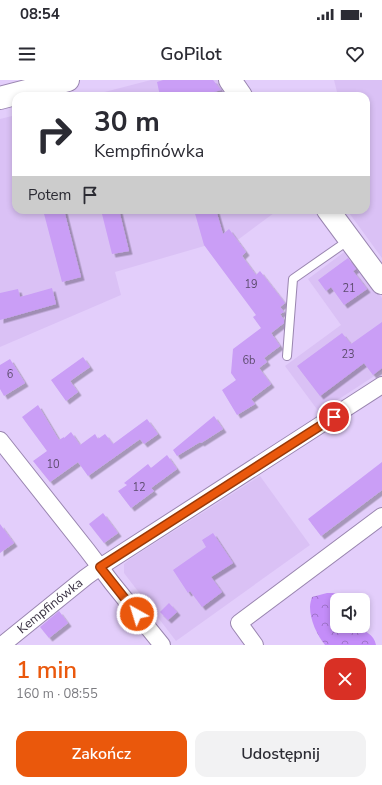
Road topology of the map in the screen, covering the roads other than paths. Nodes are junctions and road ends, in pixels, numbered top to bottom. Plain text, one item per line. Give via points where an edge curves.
1 (68, 80) edge
2 (230, 80) edge
3 (23, 92) edge
4 (239, 92) edge
5 (12, 95) edge
6 (0, 98) edge
7 (331, 214) edge
8 (350, 240) junction
9 (382, 283) edge
10 (287, 356) dead end
11 (382, 385) edge
12 (0, 440) edge
13 (382, 516) edge
14 (100, 567) junction
15 (2, 645) edge
16 (162, 645) edge
17 (255, 645) edge

1 - 3 street
2 - 4 street
5 - 6 street
7 - 8 street
8 - 9 street
8 - 10 lane via 293,279
11 - 14 street, Kempfinówka
12 - 14 street
13 - 17 street via 239,623
14 - 15 street, Kempfinówka
14 - 16 street

